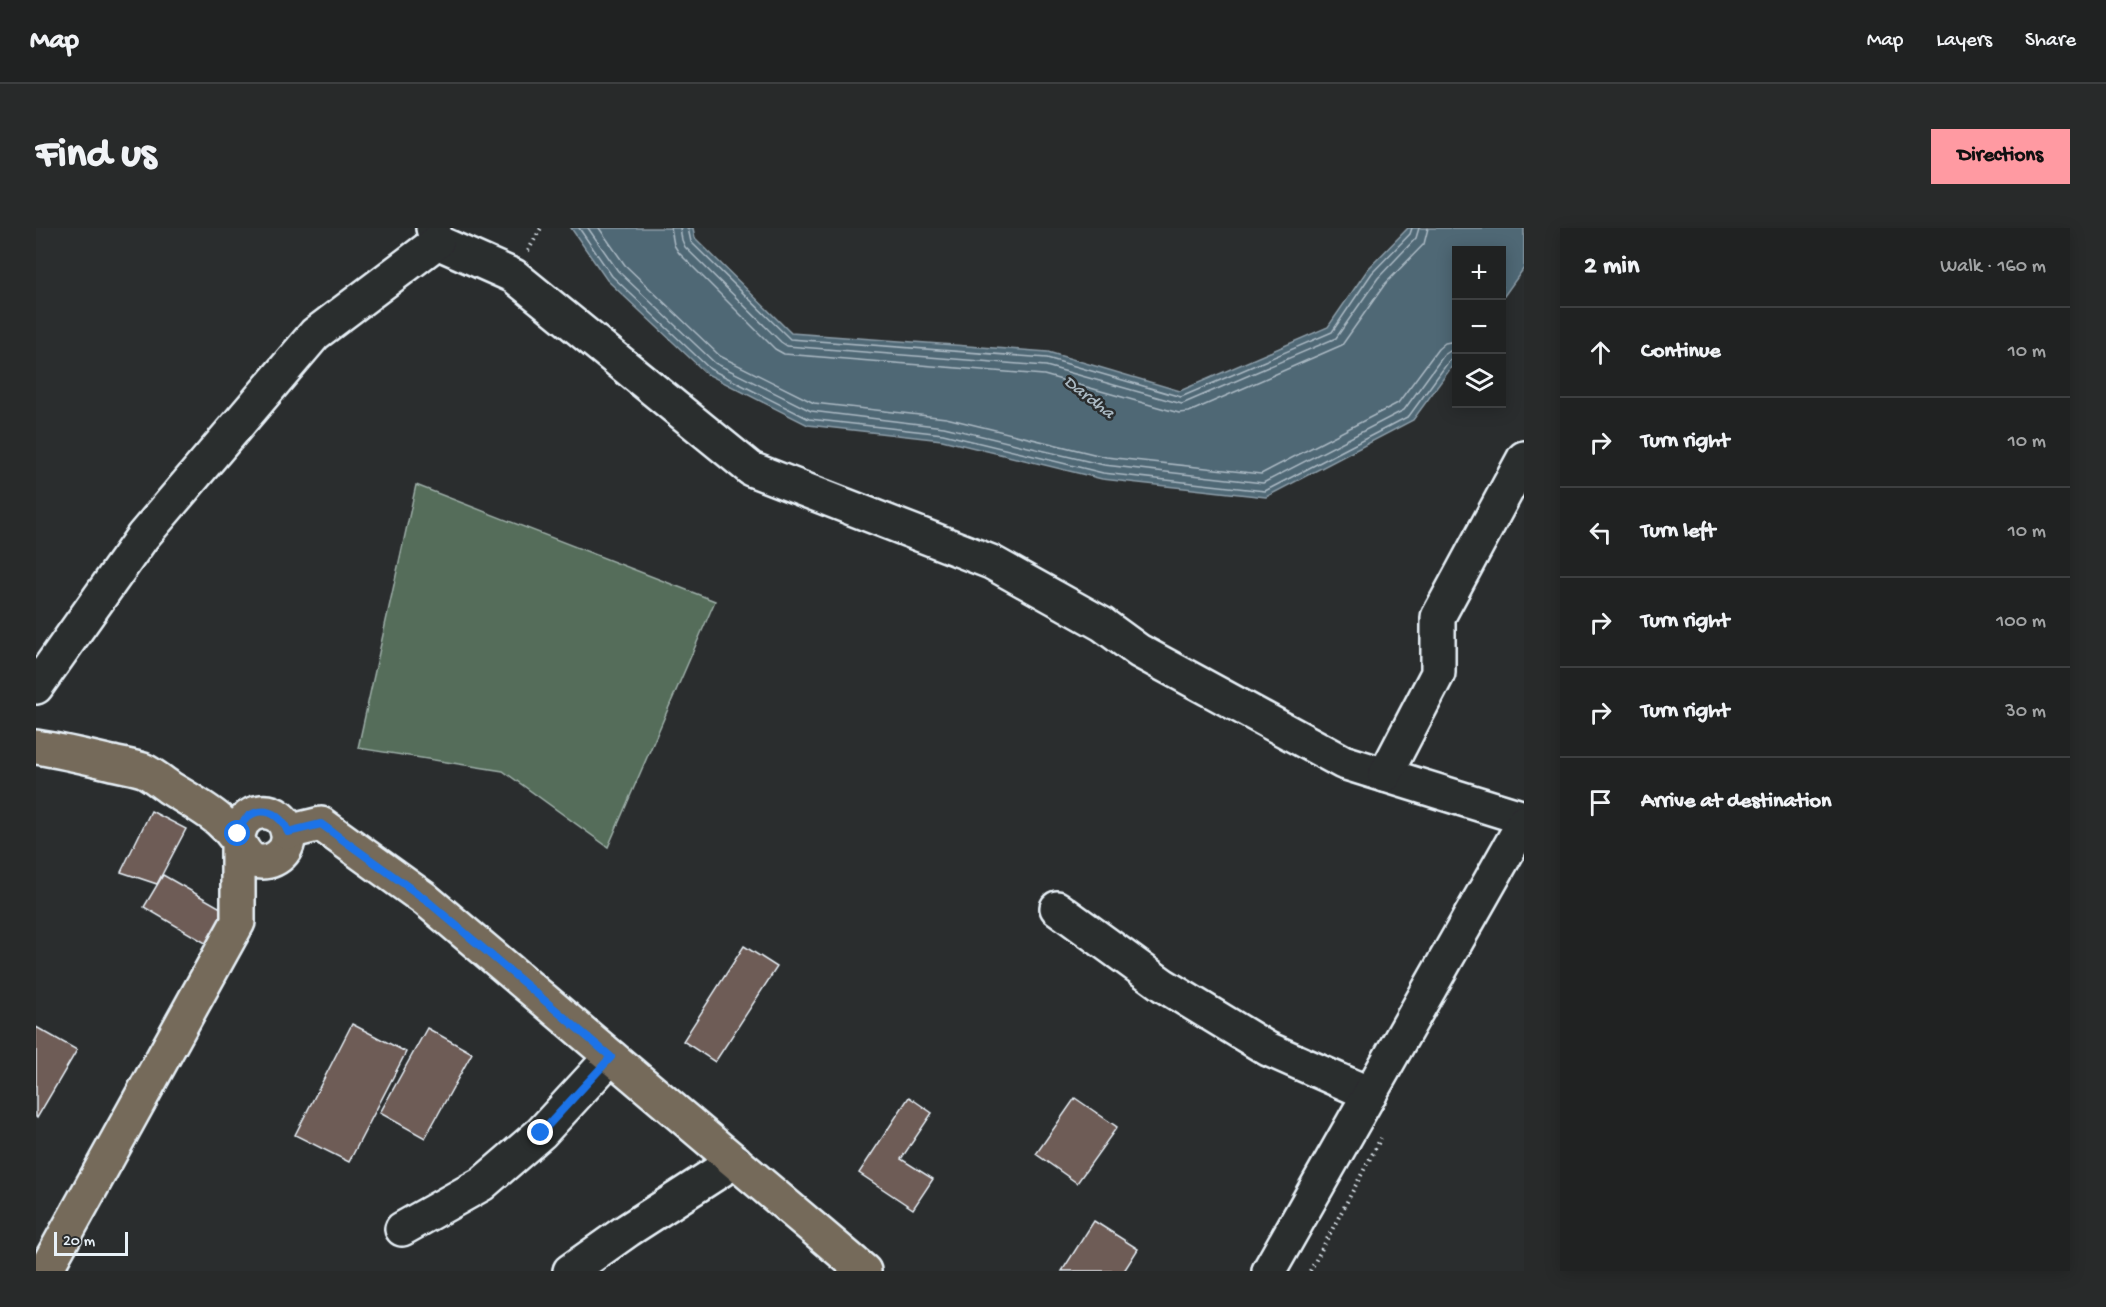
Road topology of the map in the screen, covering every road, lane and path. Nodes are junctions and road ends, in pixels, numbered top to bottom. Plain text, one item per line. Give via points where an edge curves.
1 (435, 235) edge
2 (1522, 468) edge
3 (36, 687) edge
4 (36, 747) edge
5 (1385, 775) junction
6 (1524, 820) edge
7 (238, 842) junction
8 (1057, 908) dead end
9 (611, 1057) junction
10 (1370, 1094) junction
11 (735, 1161) junction
12 (402, 1229) dead end
13 (858, 1269) edge
14 (45, 1271) edge
15 (570, 1271) edge
16 (1269, 1271) edge

1 - 3 street via 315,334 143,536
1 - 5 street via 514,276 751,470 991,562 1102,624 1138,651 1343,762
2 - 5 street via 1438,617 1438,673
4 - 7 main road via 144,771 220,821
5 - 6 street
6 - 10 street
7 - 9 main road via 243,820 256,812 272,813 288,832 321,824 425,899
7 - 14 main road via 238,922
8 - 10 street via 1163,985 1268,1049
9 - 11 main road
9 - 12 street via 541,1133 482,1184
10 - 16 street
11 - 13 main road
11 - 15 street

